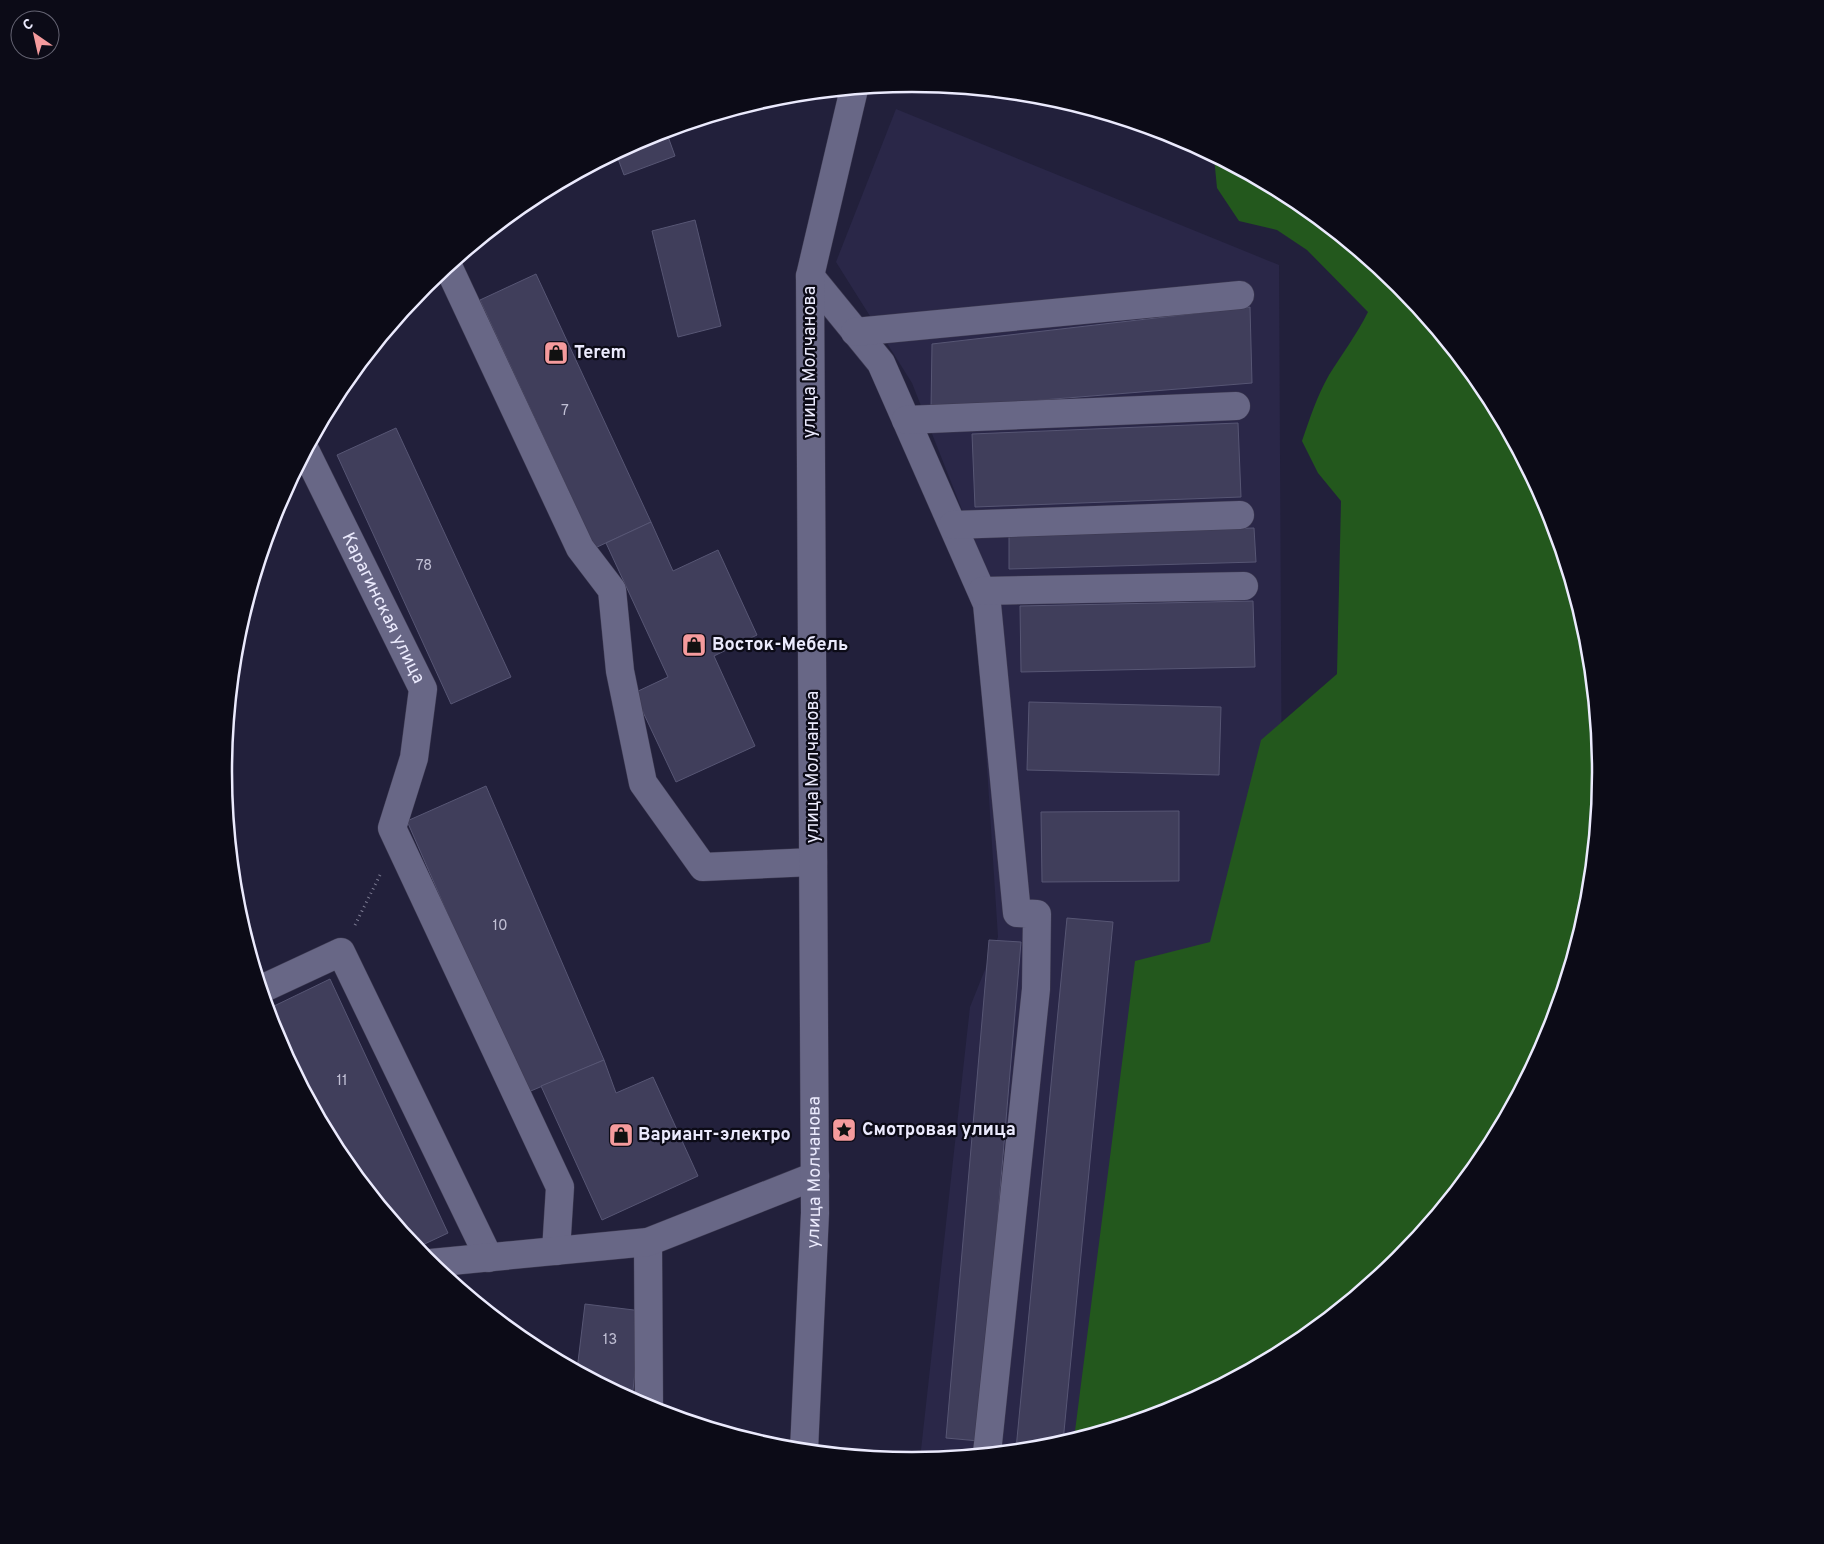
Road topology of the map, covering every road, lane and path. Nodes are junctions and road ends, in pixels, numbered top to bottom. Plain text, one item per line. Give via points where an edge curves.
1 (853, 95) edge
2 (451, 273) edge
3 (810, 276) junction
4 (1240, 295) dead end
5 (856, 332) junction
6 (1236, 406) dead end
7 (906, 420) junction
8 (309, 459) edge
9 (1240, 515) dead end
10 (953, 525) junction
11 (1244, 586) dead end
12 (982, 591) junction
13 (813, 862) junction
14 (383, 870) dead end
15 (341, 952) junction
16 (268, 986) dead end
17 (815, 1176) junction
18 (648, 1242) junction
19 (556, 1251) junction
20 (489, 1258) junction
21 (442, 1262) edge
22 (649, 1399) edge
23 (804, 1443) edge
24 (988, 1447) edge

1 - 3 street, улица Молчанова
2 - 13 street via 580,548 612,590 620,671 643,783 703,867
3 - 5 street
3 - 13 street, улица Молчанова
4 - 5 street
5 - 7 street via 881,363
6 - 7 street
7 - 10 street
8 - 19 street, Карагинская улица via 423,689 414,758 392,828 560,1187
9 - 10 street
10 - 12 street
11 - 12 street
12 - 24 street via 988,604 1017,913 1037,914 1036,989
13 - 17 street, улица Молчанова
14 - 15 path
15 - 16 street
15 - 20 street
17 - 18 street
17 - 23 street, улица Молчанова
18 - 19 street
18 - 22 street
19 - 20 street
20 - 21 street

